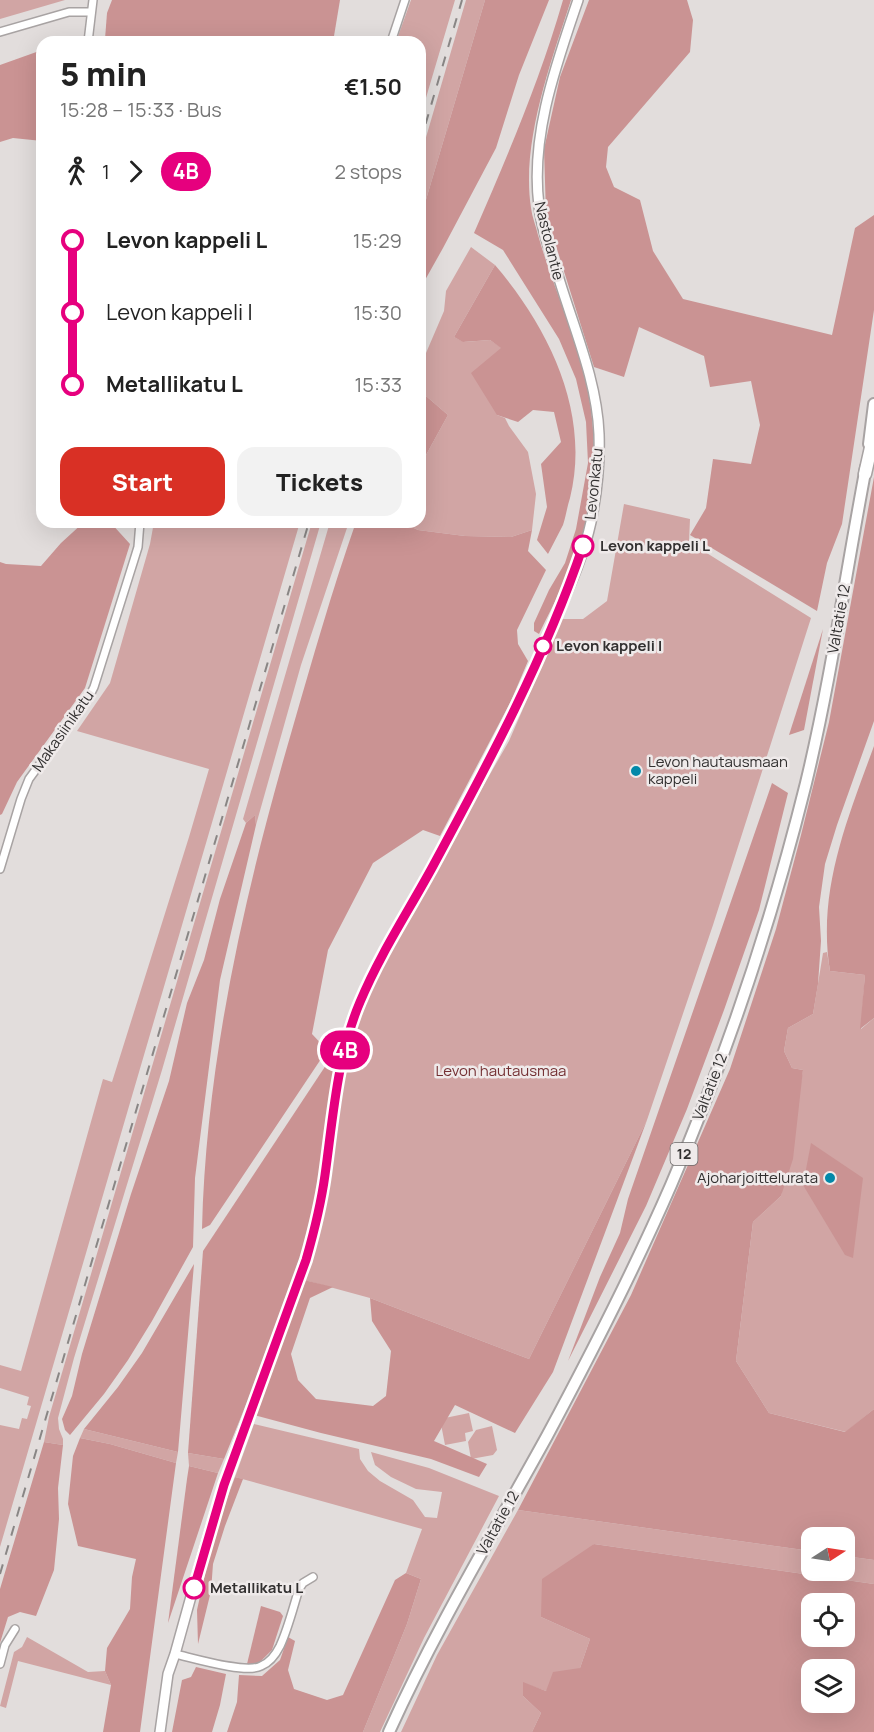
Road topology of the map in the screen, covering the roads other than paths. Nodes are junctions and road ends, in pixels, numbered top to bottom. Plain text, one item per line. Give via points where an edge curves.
1 (93, 0) edge
2 (405, 0) edge
3 (578, 0) edge
4 (91, 12) junction
5 (0, 32) edge
6 (89, 36) edge
7 (393, 36) edge
8 (589, 374) joint
9 (874, 404) edge
10 (874, 423) edge
11 (874, 434) edge
12 (865, 474) junction
13 (139, 528) edge
14 (0, 869) edge
15 (313, 1576) dead end
16 (15, 1629) dead end
17 (175, 1654) junction
18 (0, 1664) edge
19 (160, 1732) edge
20 (389, 1732) edge

1 - 4 street
2 - 7 street
3 - 8 main road, Nastolantie via 543,121 537,191 546,238
4 - 5 street via 69,12
4 - 6 street
8 - 17 main road, Levonkatu via 599,433 590,528 522,695 432,868 389,941 360,1003 346,1042 312,1240 224,1485
9 - 12 highway, 12
10 - 12 highway, Valtatie 12 / 12
11 - 12 highway, 12
12 - 20 highway, Valtatie 12 / 12 via 806,781 767,924 719,1065 670,1186 615,1304
13 - 14 street, Makasiinikatu via 136,553 94,687 29,779
15 - 17 street via 299,1589 279,1647 270,1661 260,1667 235,1667
16 - 18 street
17 - 19 main road via 168,1674

